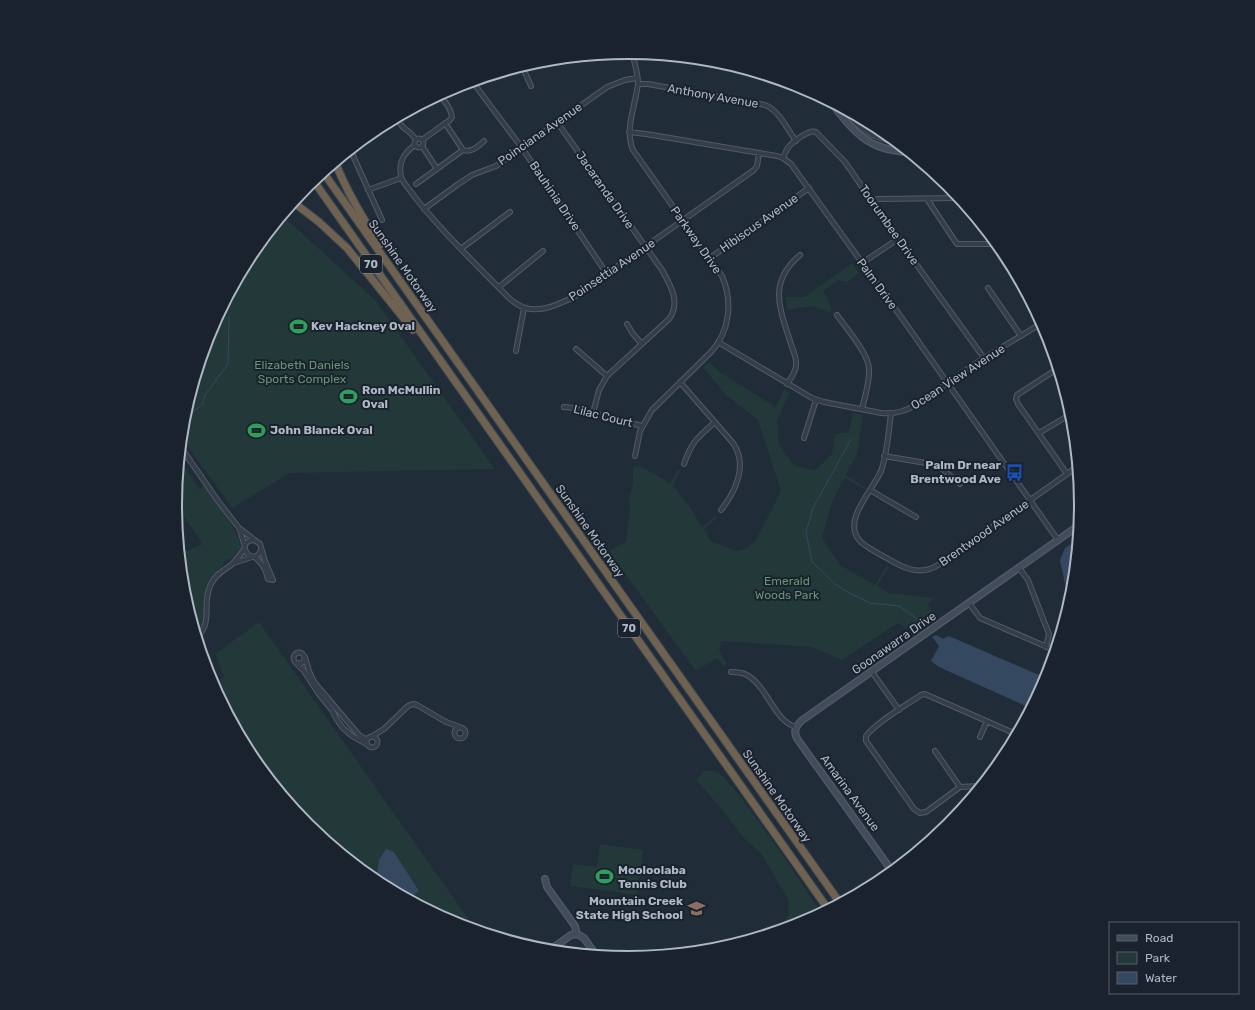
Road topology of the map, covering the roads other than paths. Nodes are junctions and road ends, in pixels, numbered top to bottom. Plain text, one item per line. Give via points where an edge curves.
1 (633, 59) edge
2 (524, 71) edge
3 (637, 78) junction
4 (638, 84) junction
5 (476, 86) edge
6 (531, 86) dead end
7 (443, 99) edge
8 (838, 112) edge
9 (854, 121) edge
10 (400, 122) edge
11 (557, 122) junction
12 (446, 123) junction
13 (629, 132) junction
14 (882, 139) edge
15 (416, 140) junction
16 (422, 140) junction
17 (484, 141) dead end
18 (796, 141) junction
19 (415, 145) junction
20 (422, 146) junction
21 (522, 148) junction
22 (463, 150) junction
23 (899, 151) edge
24 (759, 153) junction
25 (353, 154) edge
26 (783, 158) junction
27 (337, 167) edge
28 (437, 169) junction
29 (326, 176) edge
30 (401, 178) junction
31 (416, 184) dead end
32 (316, 186) edge
33 (809, 188) junction
34 (368, 190) junction
35 (927, 198) junction
36 (951, 198) edge
37 (873, 202) junction
38 (297, 205) edge
39 (424, 209) junction
40 (510, 212) dead end
41 (382, 220) dead end
42 (683, 220) junction
43 (898, 239) junction
44 (989, 244) edge
45 (645, 247) junction
46 (462, 248) junction
47 (543, 251) dead end
48 (800, 255) dead end
49 (710, 258) junction
50 (862, 263) junction
51 (607, 274) junction
52 (499, 287) junction
53 (988, 288) dead end
54 (415, 302) junction
55 (524, 308) junction
56 (837, 315) dead end
57 (627, 324) dead end
58 (1036, 326) edge
59 (1021, 336) junction
60 (718, 342) junction
61 (642, 344) junction
62 (430, 347) junction
63 (576, 349) dead end
64 (516, 351) dead end
65 (984, 358) junction
66 (1053, 372) edge
67 (607, 376) junction
68 (680, 382) junction
69 (947, 383) junction
70 (787, 384) junction
71 (816, 400) junction
72 (564, 408) dead end
73 (862, 409) junction
74 (593, 413) junction
75 (891, 413) junction
76 (1065, 418) edge
77 (715, 422) junction
78 (642, 426) junction
79 (1039, 434) junction
80 (804, 438) dead end
81 (184, 452) edge
82 (635, 456) dead end
83 (884, 456) junction
84 (684, 464) dead end
85 (1072, 470) edge
86 (1067, 474) junction
87 (960, 484) dead end
88 (870, 490) junction
89 (1030, 501) junction
90 (721, 510) dead end
91 (916, 517) dead end
92 (239, 528) junction
93 (1073, 529) edge
94 (256, 540) junction
95 (1058, 540) junction
96 (245, 547) junction
97 (261, 547) junction
98 (253, 557) junction
99 (232, 564) junction
100 (1019, 568) junction
101 (969, 603) junction
102 (201, 633) edge
103 (1046, 647) junction
104 (1050, 648) edge
105 (305, 657) junction
106 (296, 663) junction
107 (731, 672) dead end
108 (872, 672) junction
109 (899, 710) junction
110 (987, 721) junction
111 (446, 722) junction
112 (460, 727) junction
113 (796, 727) junction
114 (384, 729) junction
115 (1011, 732) edge
116 (455, 735) junction
117 (980, 737) dead end
118 (370, 738) junction
119 (378, 741) junction
120 (368, 745) junction
121 (935, 751) dead end
122 (973, 786) edge
123 (960, 787) junction
124 (889, 866) edge
125 (545, 879) dead end
126 (837, 898) edge
127 (825, 905) edge
128 (577, 934) junction
129 (557, 945) edge
130 (592, 949) edge

1 - 3 street, Parkway Drive
2 - 6 street
3 - 4 street, Parkway Drive
3 - 11 street, Poinciana Avenue via 607,87
4 - 13 street, Parkway Drive
4 - 18 street, Anthony Avenue via 765,105 775,111
5 - 21 street, Bauhinia Drive
7 - 12 street via 452,113 452,117
8 - 23 street via 864,139 880,147
9 - 14 street via 865,131
10 - 15 street
11 - 21 street, Poinciana Avenue
11 - 45 street, Jacaranda Drive
12 - 16 street
12 - 22 street
13 - 24 street
13 - 42 street, Parkway Drive via 633,150
15 - 16 street
15 - 19 street
16 - 20 street
17 - 22 street via 471,150
18 - 26 street, Toorumbee Drive
18 - 37 street, Toorumbee Drive via 809,132 816,132 846,162
19 - 20 street
19 - 30 street via 407,150 402,158
20 - 28 street
21 - 39 street, Poinciana Avenue via 496,166 462,181
21 - 51 street, Bauhinia Drive
22 - 28 street
24 - 26 street
24 - 42 street, Poinsettia Avenue via 755,169
25 - 34 street
26 - 33 street, Palm Drive via 791,164
27 - 54 highway via 356,206 411,291
28 - 31 street
29 - 54 highway, Sunshine Motorway / 70
30 - 34 street
30 - 39 street
32 - 62 highway, Sunshine Motorway / 70
33 - 49 street, Hibiscus Avenue
33 - 50 street, Palm Drive
34 - 41 street
35 - 36 street
35 - 37 street via 877,199
35 - 44 street via 957,244
37 - 43 street, Toorumbee Drive
38 - 62 highway via 342,243 423,342
39 - 46 street
40 - 46 street
42 - 45 street, Poinsettia Avenue
42 - 49 street, Parkway Drive
43 - 50 street
43 - 65 street, Toorumbee Drive
45 - 51 street, Poinsettia Avenue
45 - 61 street, Jacaranda Drive via 666,279 675,305 669,319
46 - 52 street
47 - 52 street
48 - 70 street via 789,264 779,290 779,306 796,362 795,372
49 - 60 street, Parkway Drive via 722,276 728,297 728,317
50 - 69 street, Palm Drive
51 - 55 street, Poinsettia Avenue via 562,303 542,310
52 - 55 street
53 - 59 street
54 - 126 highway, Sunshine Motorway / 70
55 - 64 street
56 - 73 street via 865,354 868,364
57 - 61 street
58 - 59 street, Ocean View Avenue
59 - 65 street, Ocean View Avenue
60 - 68 street, Parkway Drive
60 - 70 street, Ocean View Avenue
61 - 67 street, Jacaranda Drive
62 - 127 highway, Sunshine Motorway / 70
63 - 67 street
65 - 69 street, Ocean View Avenue
66 - 79 street via 1017,395 1016,399
67 - 74 street, Jacaranda Drive via 599,390
68 - 77 street
68 - 78 street, Parkway Drive via 657,404
69 - 75 street, Ocean View Avenue via 910,408
69 - 89 street, Palm Drive
70 - 71 street, Ocean View Avenue
71 - 73 street, Ocean View Avenue
71 - 80 street
72 - 74 street, Lilac Court
73 - 75 street, Ocean View Avenue
74 - 78 street, Lilac Court
75 - 83 street, Brentwood Avenue
76 - 79 street
77 - 84 street via 692,444
77 - 90 street via 736,446 741,462 738,479
78 - 82 street, Parkway Drive
79 - 86 street
81 - 92 street
83 - 87 street via 932,464 940,467
83 - 88 street, Brentwood Avenue via 880,472
85 - 86 street, Brentwood Avenue
86 - 89 street, Brentwood Avenue
88 - 89 street, Brentwood Avenue via 854,519 857,538 908,570 917,571 941,564
88 - 91 street
89 - 95 street, Palm Drive
92 - 94 street
92 - 96 street
93 - 95 street, Goonawarra Drive
94 - 96 street via 250,541
94 - 97 street
95 - 100 street, Goonawarra Drive
96 - 98 street via 247,554
96 - 99 street
97 - 98 street via 260,553
97 - 98 street via 273,580 268,579 263,565
98 - 99 street
99 - 102 street via 211,584 206,598 206,621
100 - 101 street, Goonawarra Drive
100 - 103 street via 1028,580 1049,634
101 - 103 street via 980,618
101 - 108 street, Goonawarra Drive
103 - 104 street
105 - 106 street via 302,663
105 - 106 street via 301,653 296,653
105 - 118 street via 310,675 318,687 359,735 365,739
106 - 120 street via 343,728
107 - 113 street via 746,674 754,680 787,723
108 - 109 street
108 - 113 street, Goonawarra Drive
109 - 110 street via 925,694
109 - 123 street via 870,732 866,736 866,741 914,809 920,813 926,812
110 - 115 street
110 - 117 street
111 - 112 street
111 - 114 street via 412,704
111 - 116 street
112 - 116 street
112 - 116 street via 465,730 465,735 460,738
113 - 124 street, Amarina Avenue via 794,730 798,740
114 - 118 street
114 - 119 street
118 - 119 street via 376,738
118 - 120 street via 367,741
119 - 120 street via 375,747
121 - 123 street
122 - 123 street
125 - 128 street via 547,887 575,926
128 - 129 street via 571,935
128 - 130 street via 584,938

